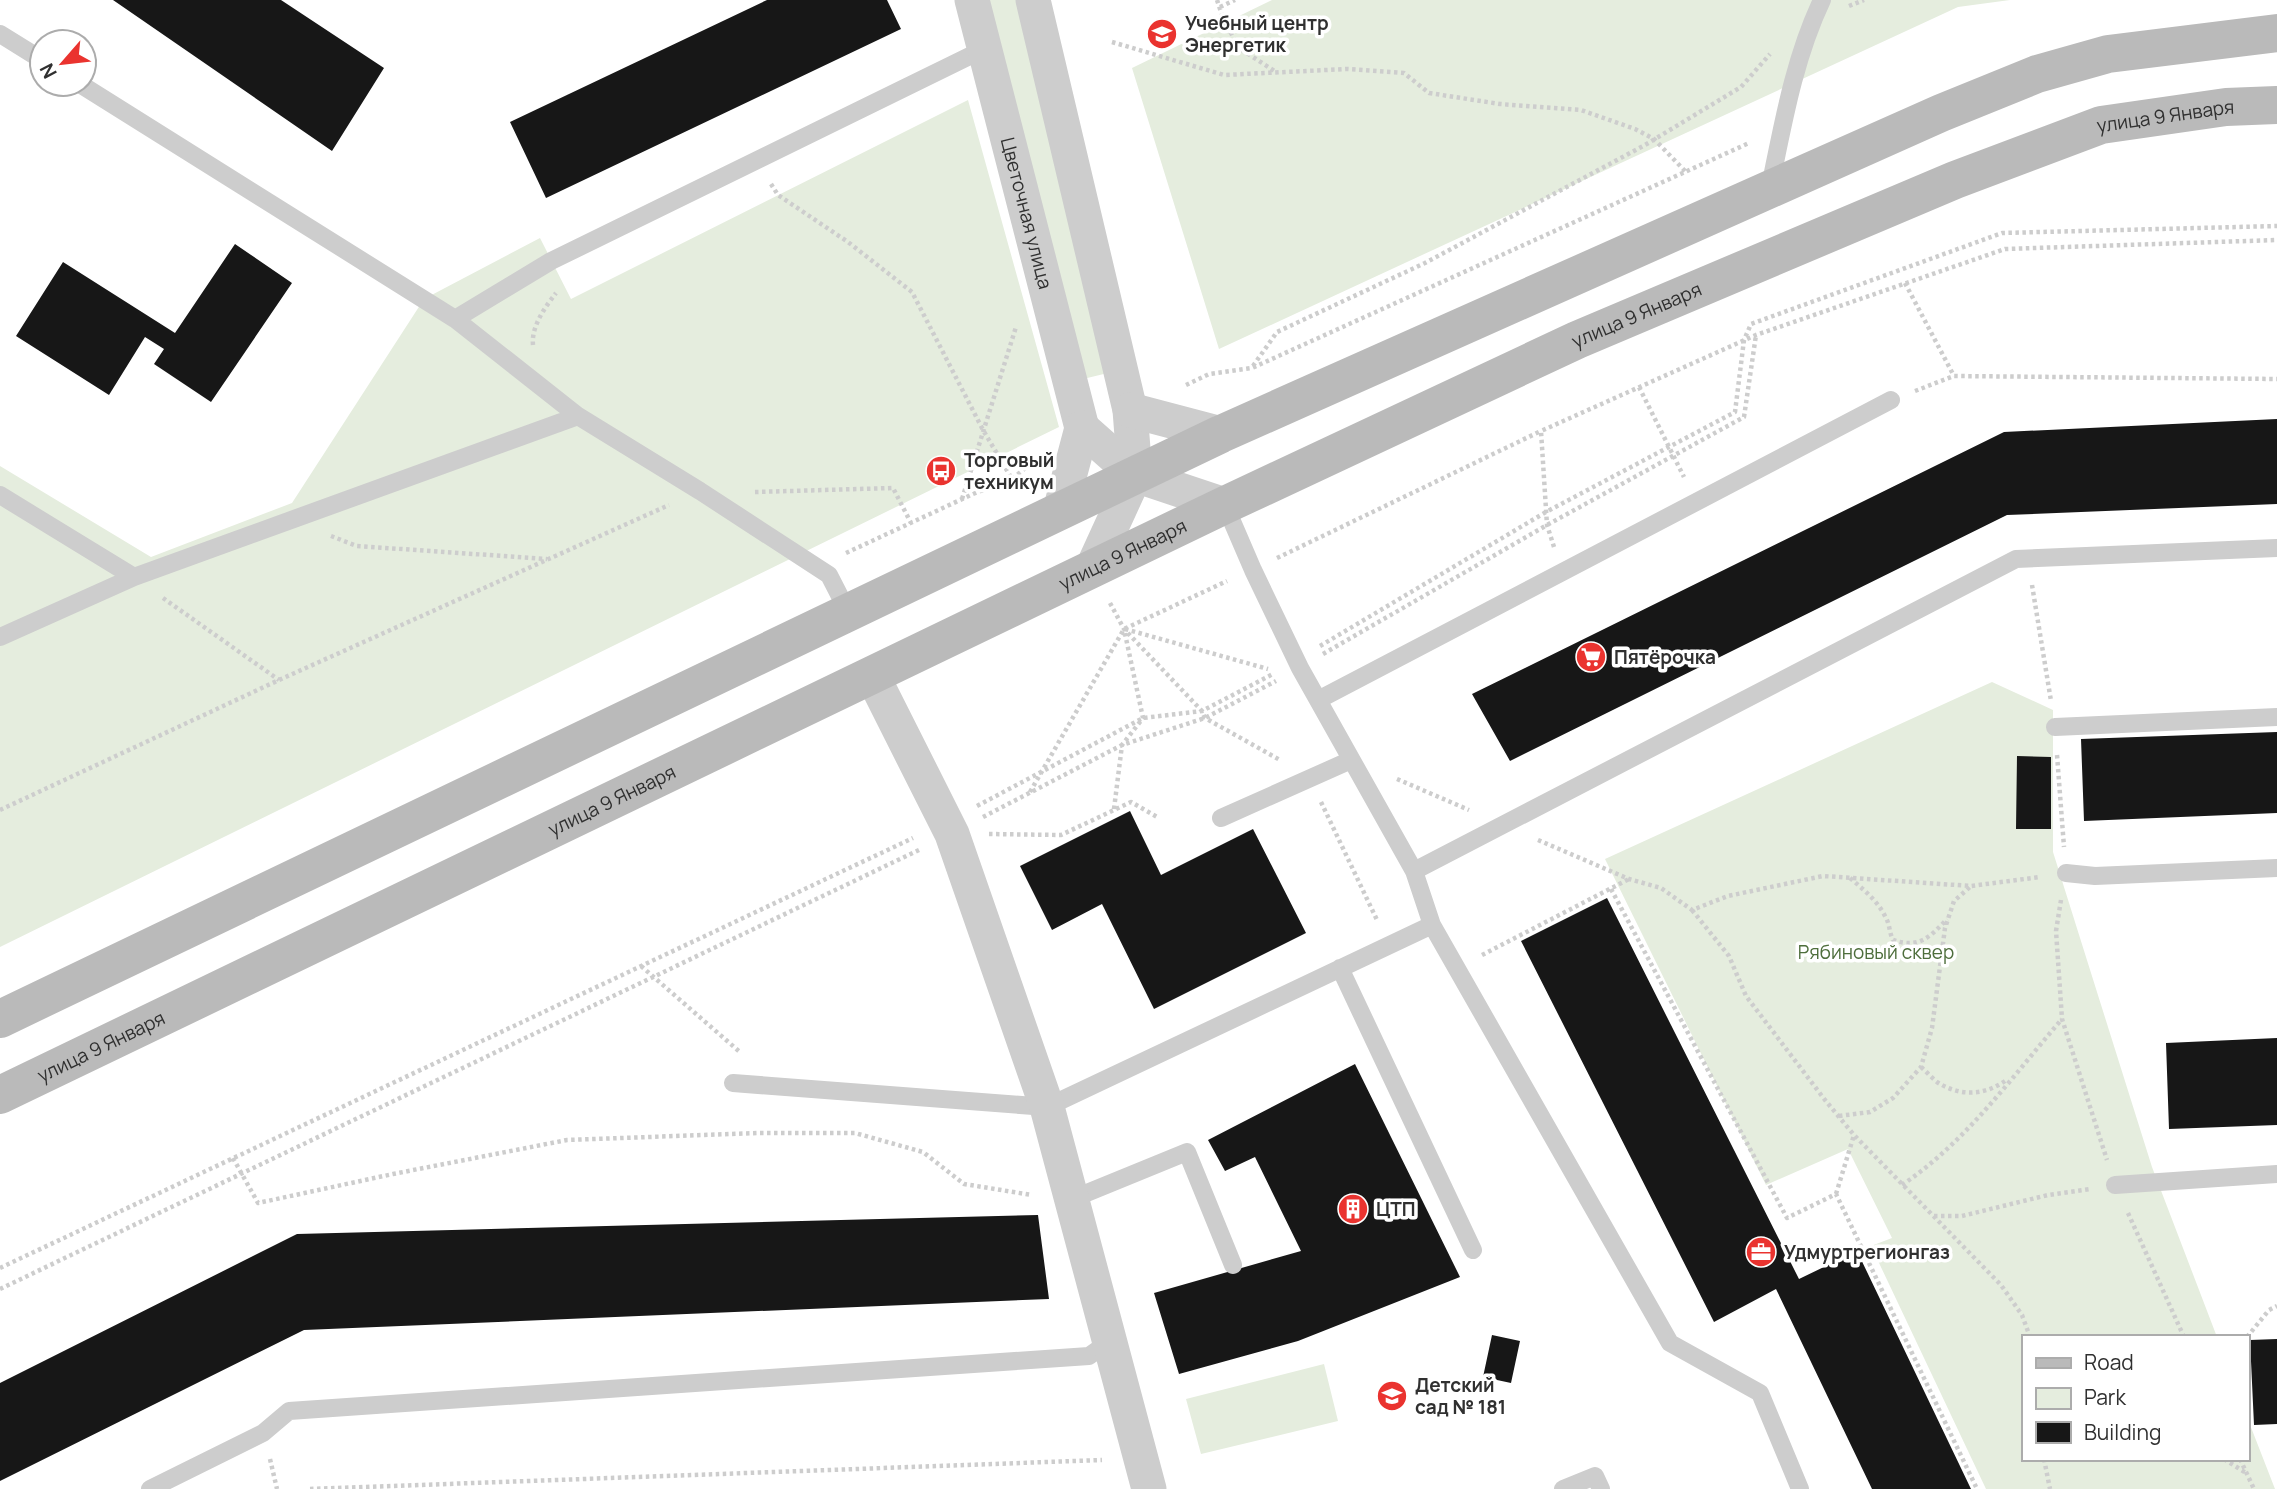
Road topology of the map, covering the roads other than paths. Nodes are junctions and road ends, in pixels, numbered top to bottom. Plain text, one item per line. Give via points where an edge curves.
1 (972, 0) edge
2 (1033, 0) edge
3 (1822, 0) edge
4 (2277, 33) edge
5 (0, 34) edge
6 (984, 49) junction
7 (28, 51) edge
8 (98, 95) edge
9 (2277, 105) edge
10 (1769, 191) junction
11 (455, 318) junction
12 (1891, 400) road end
13 (1130, 410) junction
14 (578, 416) junction
15 (1082, 428) junction
16 (1221, 434) junction
17 (1135, 475) junction
18 (0, 495) edge
19 (1225, 505) junction
20 (1060, 511) junction
21 (2277, 548) edge
22 (1092, 569) junction
23 (134, 577) junction
24 (848, 612) junction
25 (0, 637) edge
26 (872, 675) junction
27 (1318, 700) junction
28 (2277, 717) edge
29 (2055, 727) dead end
30 (1351, 760) junction
31 (1221, 818) dead end
32 (2277, 868) edge
33 (1414, 871) junction
34 (2066, 873) road end
35 (1432, 925) junction
36 (1340, 968) junction
37 (0, 1019) edge
38 (733, 1083) dead end
39 (0, 1095) edge
40 (1046, 1107) junction
41 (2277, 1174) edge
42 (2115, 1185) road end
43 (1057, 1198) junction
44 (1473, 1250) dead end
45 (1233, 1265) dead end
46 (1110, 1341) junction
47 (150, 1489) edge
48 (1149, 1489) edge
49 (1563, 1489) edge
50 (1601, 1489) edge
51 (1800, 1489) edge

1 - 6 street, Цветочная улица
2 - 13 street
3 - 10 lane via 1789,93
4 - 10 main road via 2108,54 2037,74
5 - 7 lane
6 - 11 lane via 551,261
6 - 15 street, Цветочная улица
8 - 11 lane
9 - 19 main road, улица 9 Января via 2226,107 2101,125 1955,180 1577,340
10 - 16 main road
11 - 14 lane
12 - 27 lane
13 - 16 street
13 - 17 street
14 - 23 lane
14 - 24 lane via 829,575
15 - 17 street
15 - 20 street
16 - 17 main road
17 - 19 street
17 - 20 main road
17 - 22 street
18 - 23 lane
19 - 22 main road, улица 9 Января
19 - 27 lane via 1252,570
20 - 24 main road
21 - 33 lane via 2016,559
22 - 26 main road, улица 9 Января
23 - 25 lane
24 - 37 main road
26 - 39 main road, улица 9 Января
26 - 40 street via 949,828
27 - 30 lane
28 - 29 lane
30 - 31 lane
30 - 33 lane
32 - 34 lane via 2095,876
33 - 35 lane
35 - 36 lane
35 - 51 lane via 1670,1343 1760,1393
36 - 40 lane
36 - 44 lane
38 - 40 lane
40 - 43 street
41 - 42 lane
43 - 45 lane via 1186,1152
43 - 46 street
46 - 47 lane via 1089,1356 289,1411 263,1433
46 - 48 street
49 - 50 lane via 1595,1476

